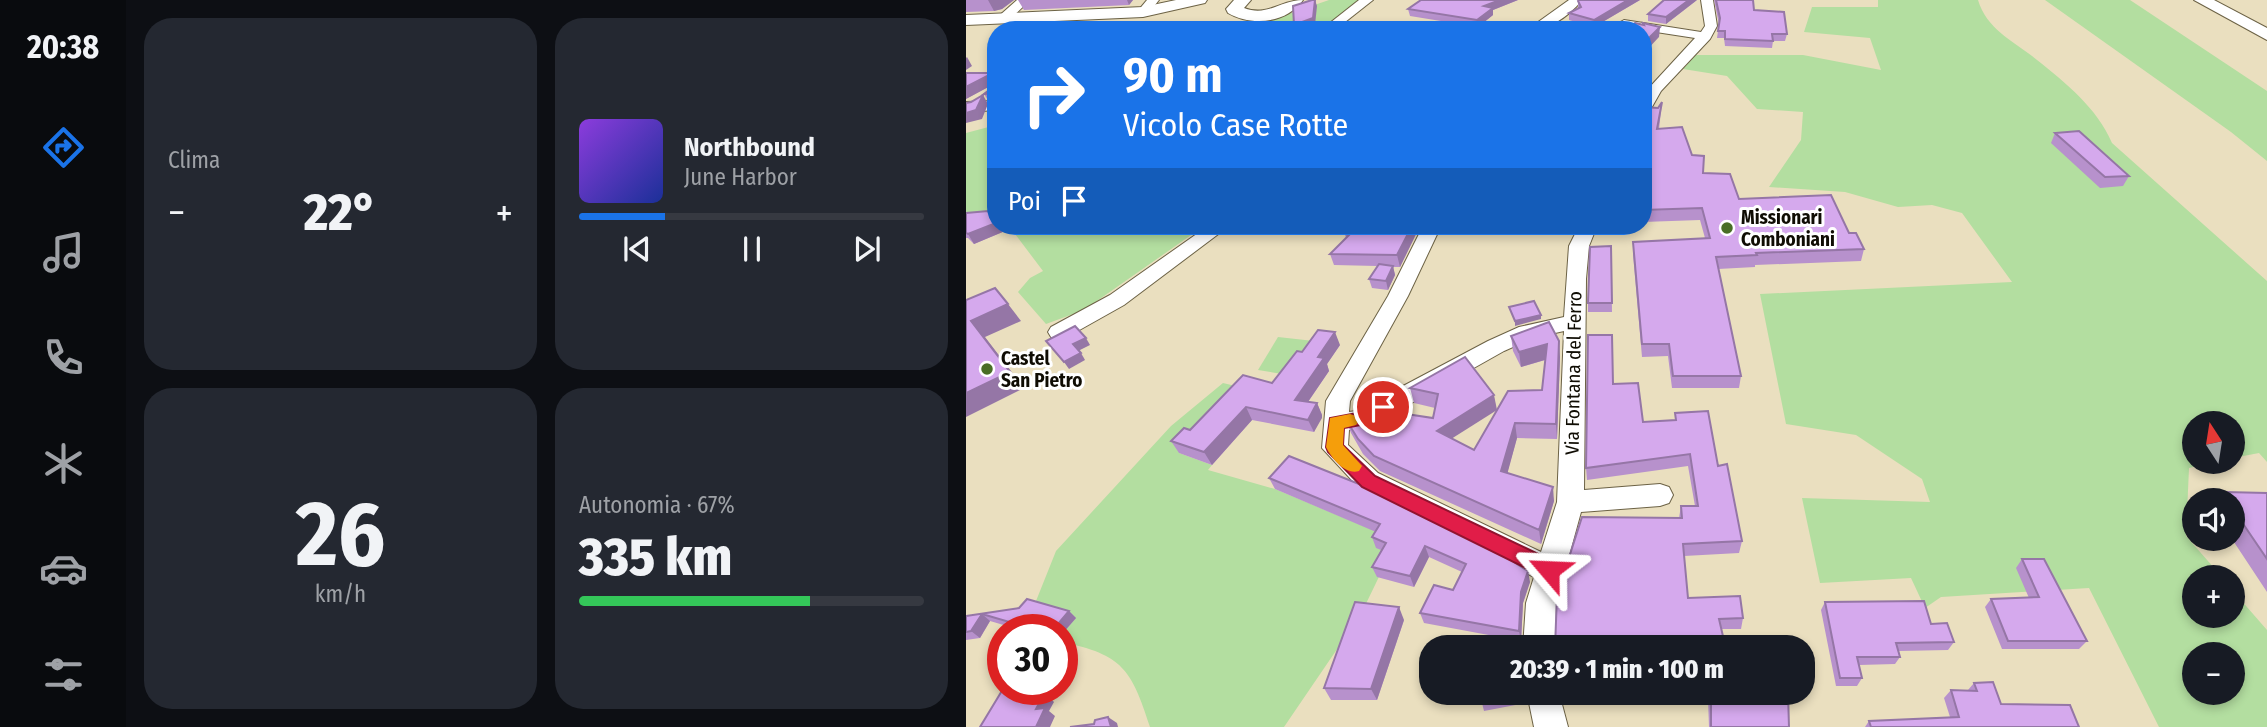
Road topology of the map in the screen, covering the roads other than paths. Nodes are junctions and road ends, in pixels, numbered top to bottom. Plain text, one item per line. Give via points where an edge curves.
1 (1024, 0) edge
2 (1199, 0) edge
3 (1243, 0) edge
4 (1295, 0) edge
5 (1367, 0) edge
6 (1576, 0) edge
7 (1707, 0) edge
8 (2202, 0) edge
9 (1148, 6) edge
10 (1003, 19) junction
11 (966, 20) edge
12 (1339, 21) edge
13 (1547, 21) edge
14 (1652, 28) edge
15 (2267, 35) edge
16 (1705, 36) junction
17 (987, 94) edge
18 (1652, 94) edge
19 (987, 105) edge
20 (968, 106) edge
21 (1207, 235) edge
22 (1428, 235) edge
23 (1584, 235) edge
24 (1574, 323) junction
25 (1059, 332) edge
26 (1336, 423) junction
27 (1660, 495) dead end
28 (1568, 512) junction
29 (1549, 570) junction
30 (1540, 635) edge
31 (1545, 705) edge
32 (1550, 727) edge

1 - 10 street
2 - 9 street
3 - 4 street via 1234,9 1257,15 1282,10
5 - 12 street
6 - 13 street
7 - 16 street via 1711,26
8 - 15 street
9 - 10 street
10 - 11 street
14 - 16 street
16 - 18 street
17 - 20 street
19 - 20 street
21 - 25 street via 1117,300
22 - 26 street via 1338,401
23 - 24 street, Via Fontana del Ferro via 1579,246
24 - 26 street via 1527,332 1360,419
24 - 28 street, Via Fontana del Ferro
26 - 29 street via 1335,447 1369,481
27 - 28 street
28 - 29 street, Via Fontana del Ferro
29 - 30 street, Via Fontana del Ferro
31 - 32 street

